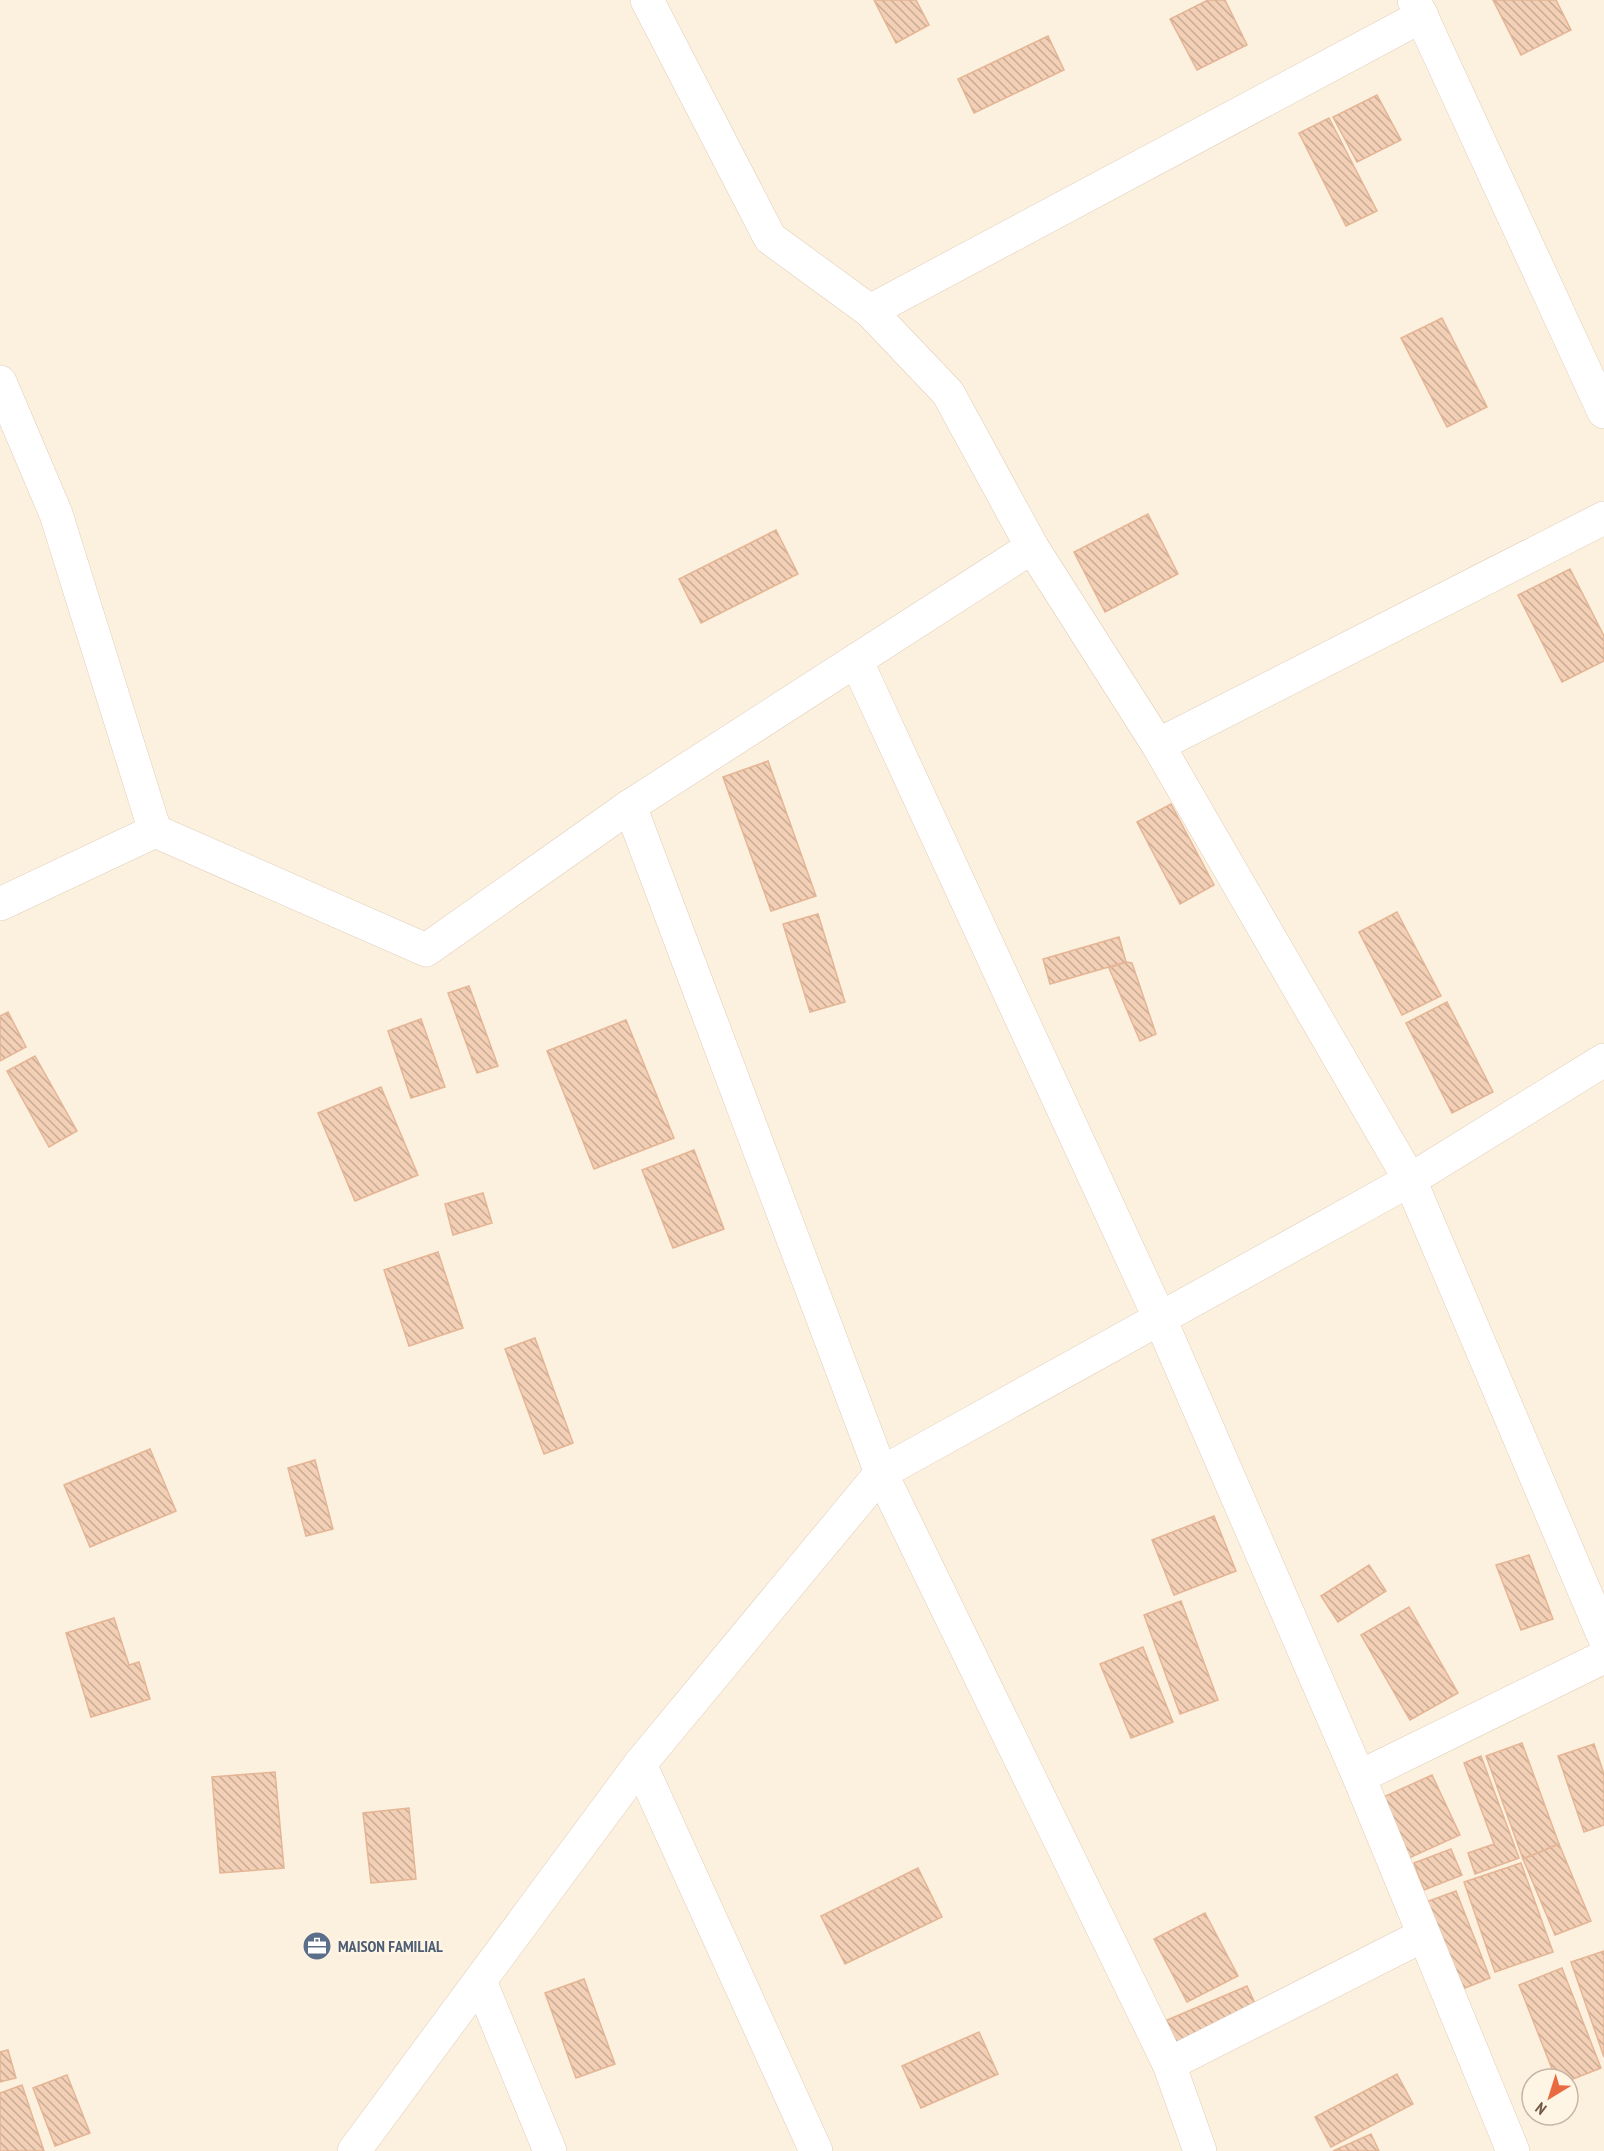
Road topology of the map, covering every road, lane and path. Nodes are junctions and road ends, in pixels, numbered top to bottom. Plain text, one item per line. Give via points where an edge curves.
1 (647, 0) edge
2 (1418, 8) edge
3 (870, 311) junction
4 (0, 382) edge
5 (1604, 412) edge
6 (1604, 518) edge
7 (1032, 547) junction
8 (856, 660) junction
9 (1158, 745) junction
10 (630, 806) junction
11 (155, 831) junction
12 (0, 904) edge
13 (1604, 1060) edge
14 (1410, 1180) junction
15 (1160, 1318) junction
16 (881, 1473) junction
17 (1604, 1637) edge
18 (1604, 1657) edge
19 (640, 1764) junction
20 (1359, 1777) junction
21 (1424, 1935) junction
22 (480, 1981) junction
23 (1168, 2064) junction
24 (354, 2151) edge
25 (550, 2151) edge
26 (816, 2151) edge
27 (1200, 2151) edge
28 (1513, 2151) edge

1 - 3 street via 770,238
2 - 3 street
2 - 5 street
3 - 7 street via 948,393
4 - 11 street via 56,514
6 - 9 street
7 - 8 street
7 - 9 street
8 - 10 street
8 - 15 street
9 - 14 street
10 - 11 street via 426,950
10 - 16 street
11 - 12 street
13 - 14 street
14 - 15 street
14 - 17 street
15 - 16 street
15 - 20 street
16 - 19 street
16 - 23 street
18 - 20 street
19 - 22 street
19 - 26 street
20 - 21 street
21 - 23 street
21 - 28 street
22 - 24 street
22 - 25 street
23 - 27 street

